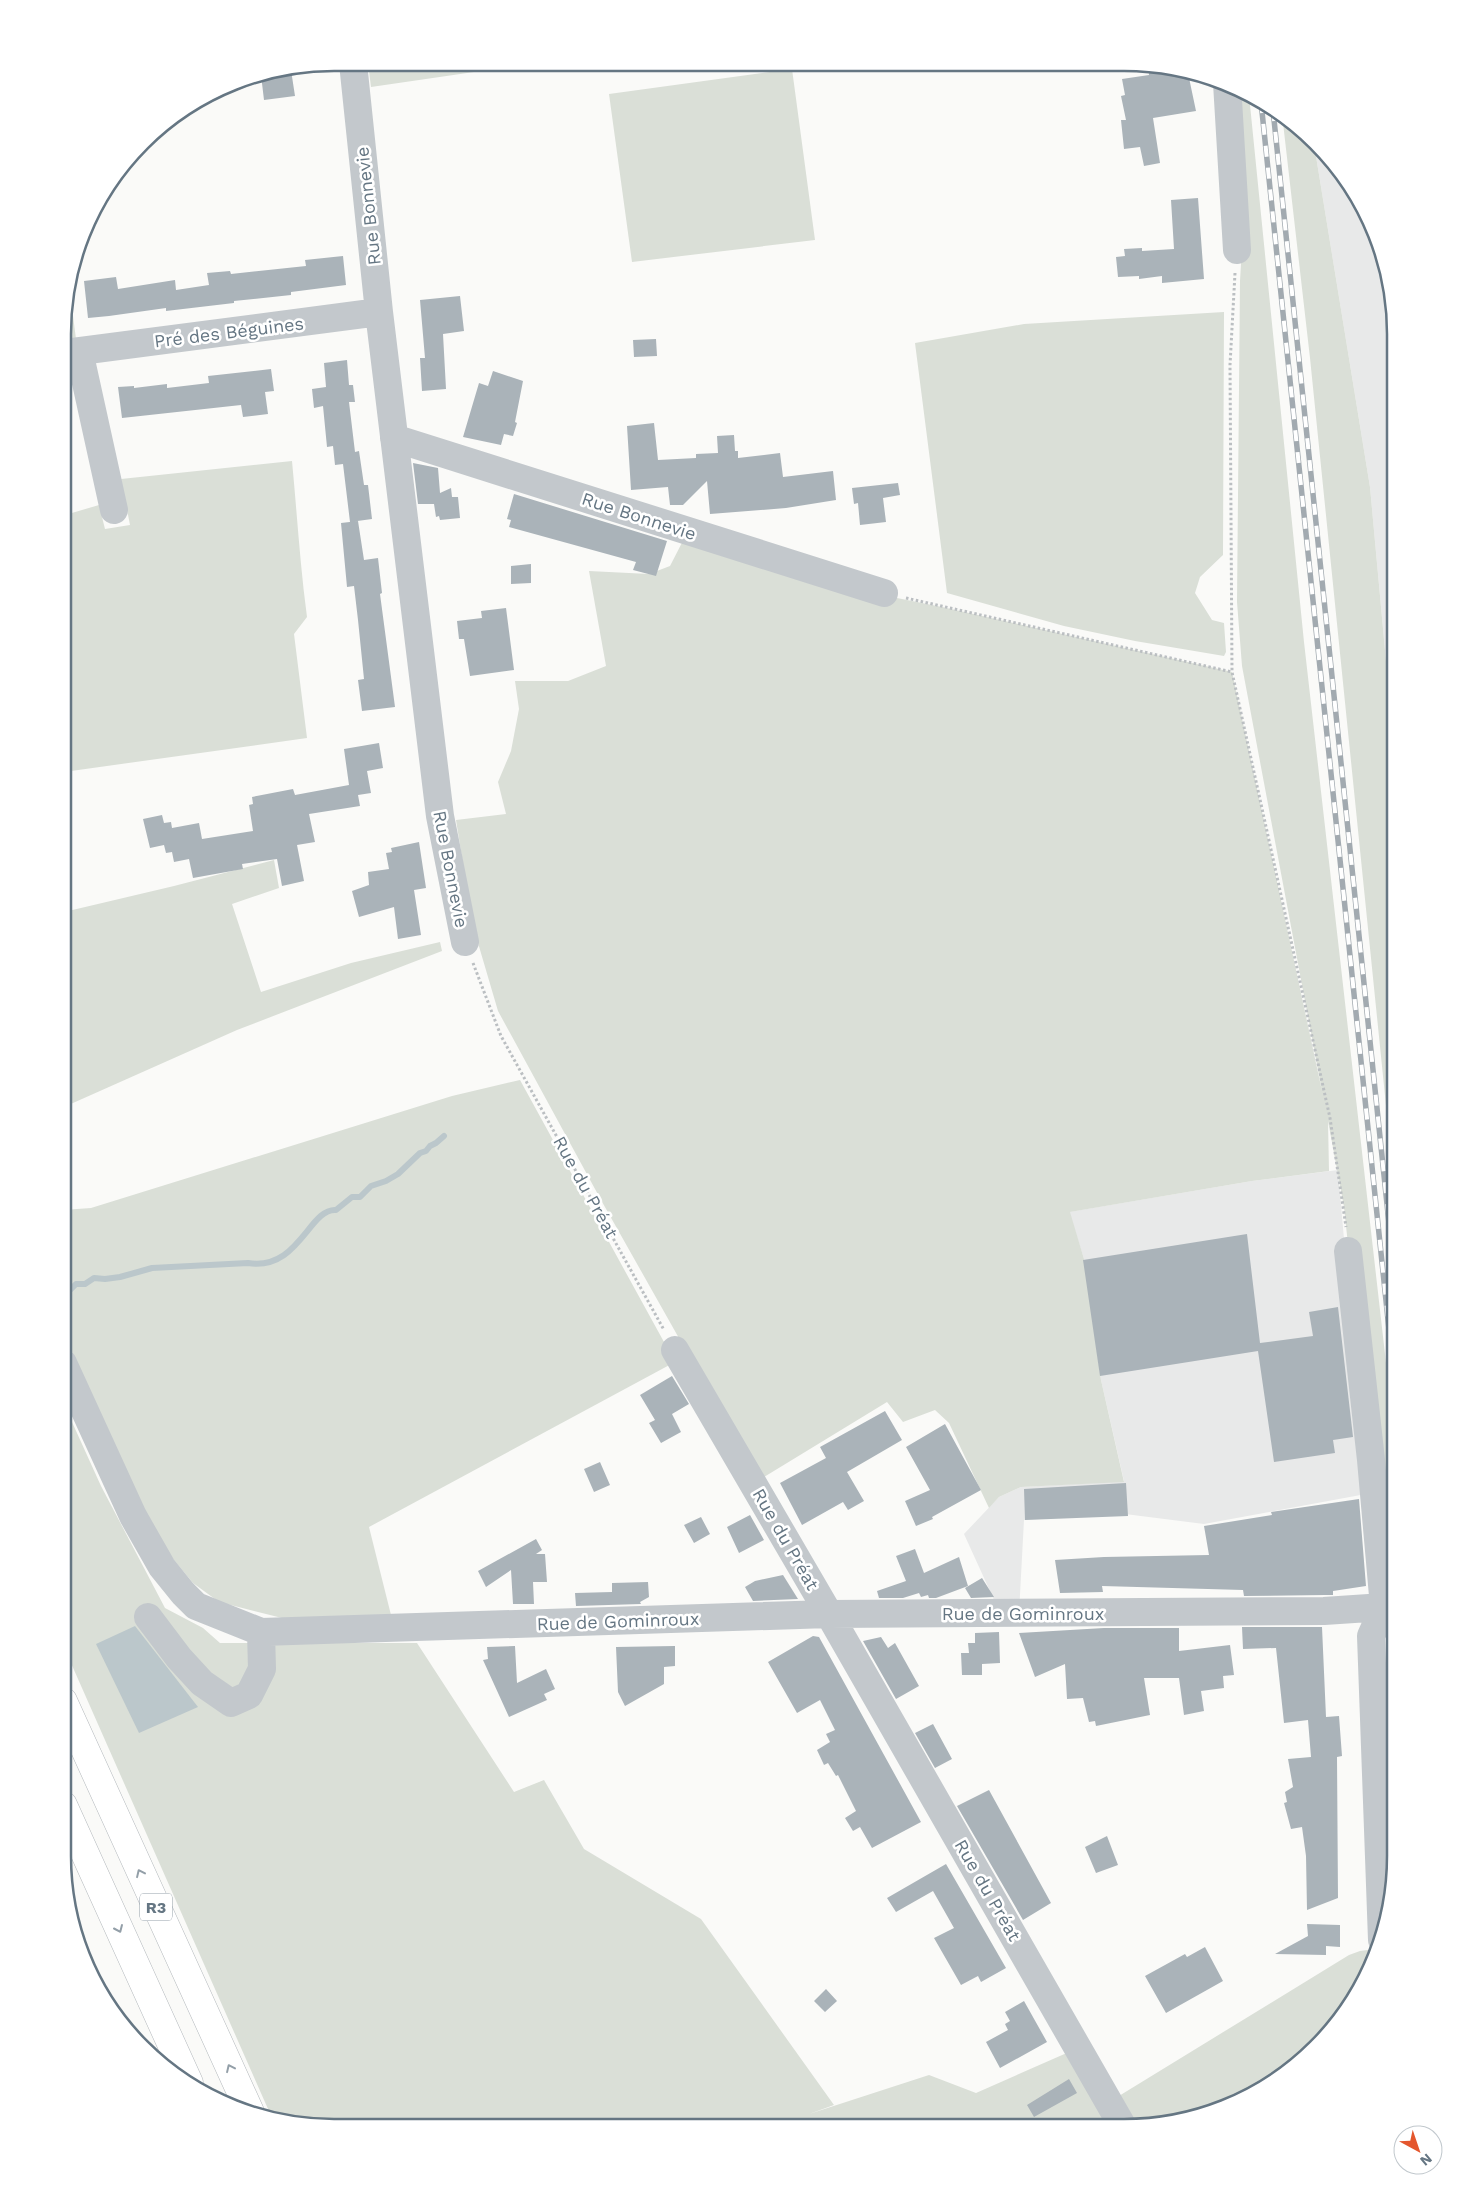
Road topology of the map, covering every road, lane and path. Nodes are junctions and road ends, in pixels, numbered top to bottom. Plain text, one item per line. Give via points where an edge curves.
1 (354, 71) edge
2 (1228, 93) edge
3 (1237, 250) joint
4 (379, 312) junction
5 (72, 352) edge
6 (394, 438) junction
7 (114, 510) dead end
8 (884, 593) joint
9 (1232, 672) junction
10 (465, 942) joint
11 (1348, 1251) joint
12 (675, 1350) joint
13 (71, 1386) edge
14 (1387, 1583) edge
15 (1387, 1606) edge
16 (1387, 1611) edge
17 (829, 1614) junction
18 (148, 1617) dead end
19 (261, 1632) junction
20 (71, 1719) edge
21 (71, 1823) edge
22 (1381, 1910) edge
23 (183, 2071) edge
24 (246, 2104) edge
25 (1119, 2119) edge

1 - 4 street, Rue Bonnevie
2 - 3 street
3 - 9 path via 1230,365
4 - 5 street, Pré des Béguines
4 - 6 street, Rue Bonnevie
5 - 7 street, Pré des Béguines
6 - 8 street, Rue Bonnevie
6 - 10 street, Rue Bonnevie via 440,816
8 - 9 path
9 - 11 path via 1330,1118
10 - 12 path, Rue du Préat via 501,1036
11 - 14 street
12 - 17 street, Rue du Préat
13 - 19 street, Rue de Gominroux via 133,1516 162,1567 196,1606
15 - 17 street, Rue de Gominroux via 1324,1611
16 - 22 street via 1371,1636
17 - 19 street, Rue de Gominroux
17 - 25 street, Rue du Préat
18 - 19 street via 196,1676 231,1703 249,1695 262,1669
24 -> 20 highway, R3
21 -> 23 highway, R3

